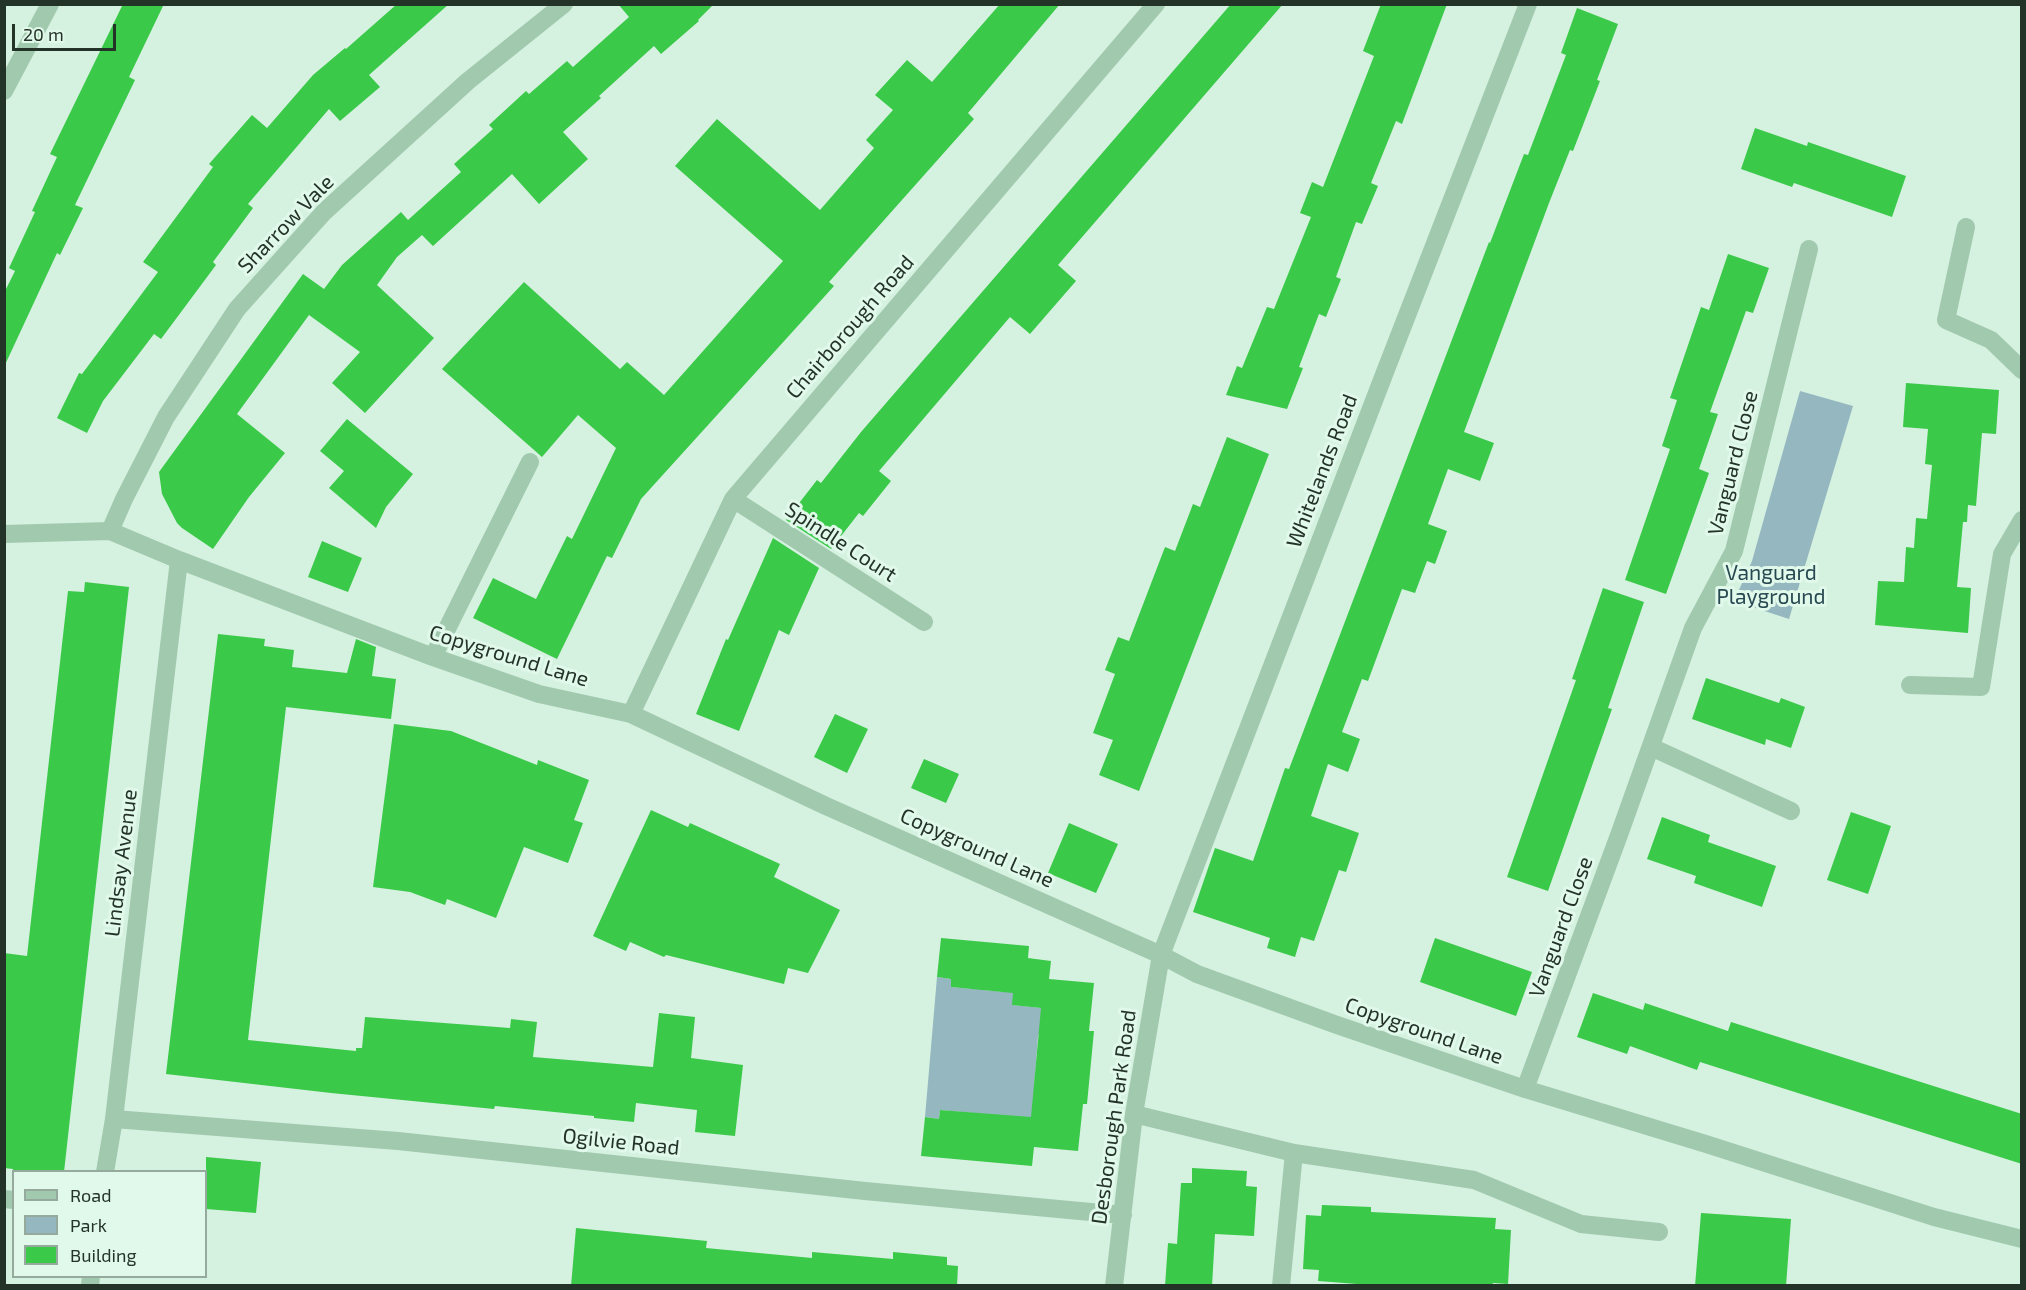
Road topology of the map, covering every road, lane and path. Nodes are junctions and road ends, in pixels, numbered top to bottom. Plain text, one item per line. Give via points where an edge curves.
1 (50, 4) edge
2 (564, 4) edge
3 (1156, 4) edge
4 (1528, 4) edge
5 (4, 91) edge
6 (1966, 227) dead end
7 (1809, 249) dead end
8 (2022, 370) edge
9 (530, 462) dead end
10 (733, 499) junction
11 (2022, 520) edge
12 (110, 531) junction
13 (4, 534) edge
14 (179, 560) junction
15 (924, 622) dead end
16 (433, 657) junction
17 (1910, 685) dead end
18 (631, 714) junction
19 (1651, 747) junction
20 (1791, 811) dead end
21 (1161, 955) junction
22 (1525, 1089) junction
23 (1134, 1114) junction
24 (114, 1119) junction
25 (1294, 1153) junction
26 (105, 1170) edge
27 (1123, 1215) junction
28 (1659, 1232) dead end
29 (2022, 1239) edge
30 (1114, 1286) edge
31 (1281, 1286) edge

1 - 5 street
2 - 12 street, Sharrow Vale via 468,81 324,212 237,309 166,417
3 - 10 street, Chairborough Road
4 - 21 street, Whitelands Road
6 - 8 street via 1947,320 1991,340
7 - 19 street, Vanguard Close via 1734,551 1693,628
9 - 16 street
10 - 15 street, Spindle Court
10 - 18 street, Chairborough Road
11 - 17 street via 2002,554 1981,687
12 - 13 street, Copyground Lane
12 - 14 street, Copyground Lane
14 - 16 street, Copyground Lane
14 - 24 street, Lindsay Avenue
16 - 18 street, Copyground Lane via 539,694
18 - 21 street, Copyground Lane via 826,806
19 - 20 street
19 - 22 street, Vanguard Close
21 - 22 street, Copyground Lane via 1218,982
21 - 23 street, Desborough Park Road
22 - 29 street, Copyground Lane via 1934,1217
23 - 25 street
23 - 27 street, Desborough Park Road
24 - 26 street, Lindsay Avenue
24 - 27 street, Ogilvie Road via 398,1141
25 - 28 street via 1474,1180 1581,1224
25 - 31 street
27 - 30 street, Desborough Park Road

